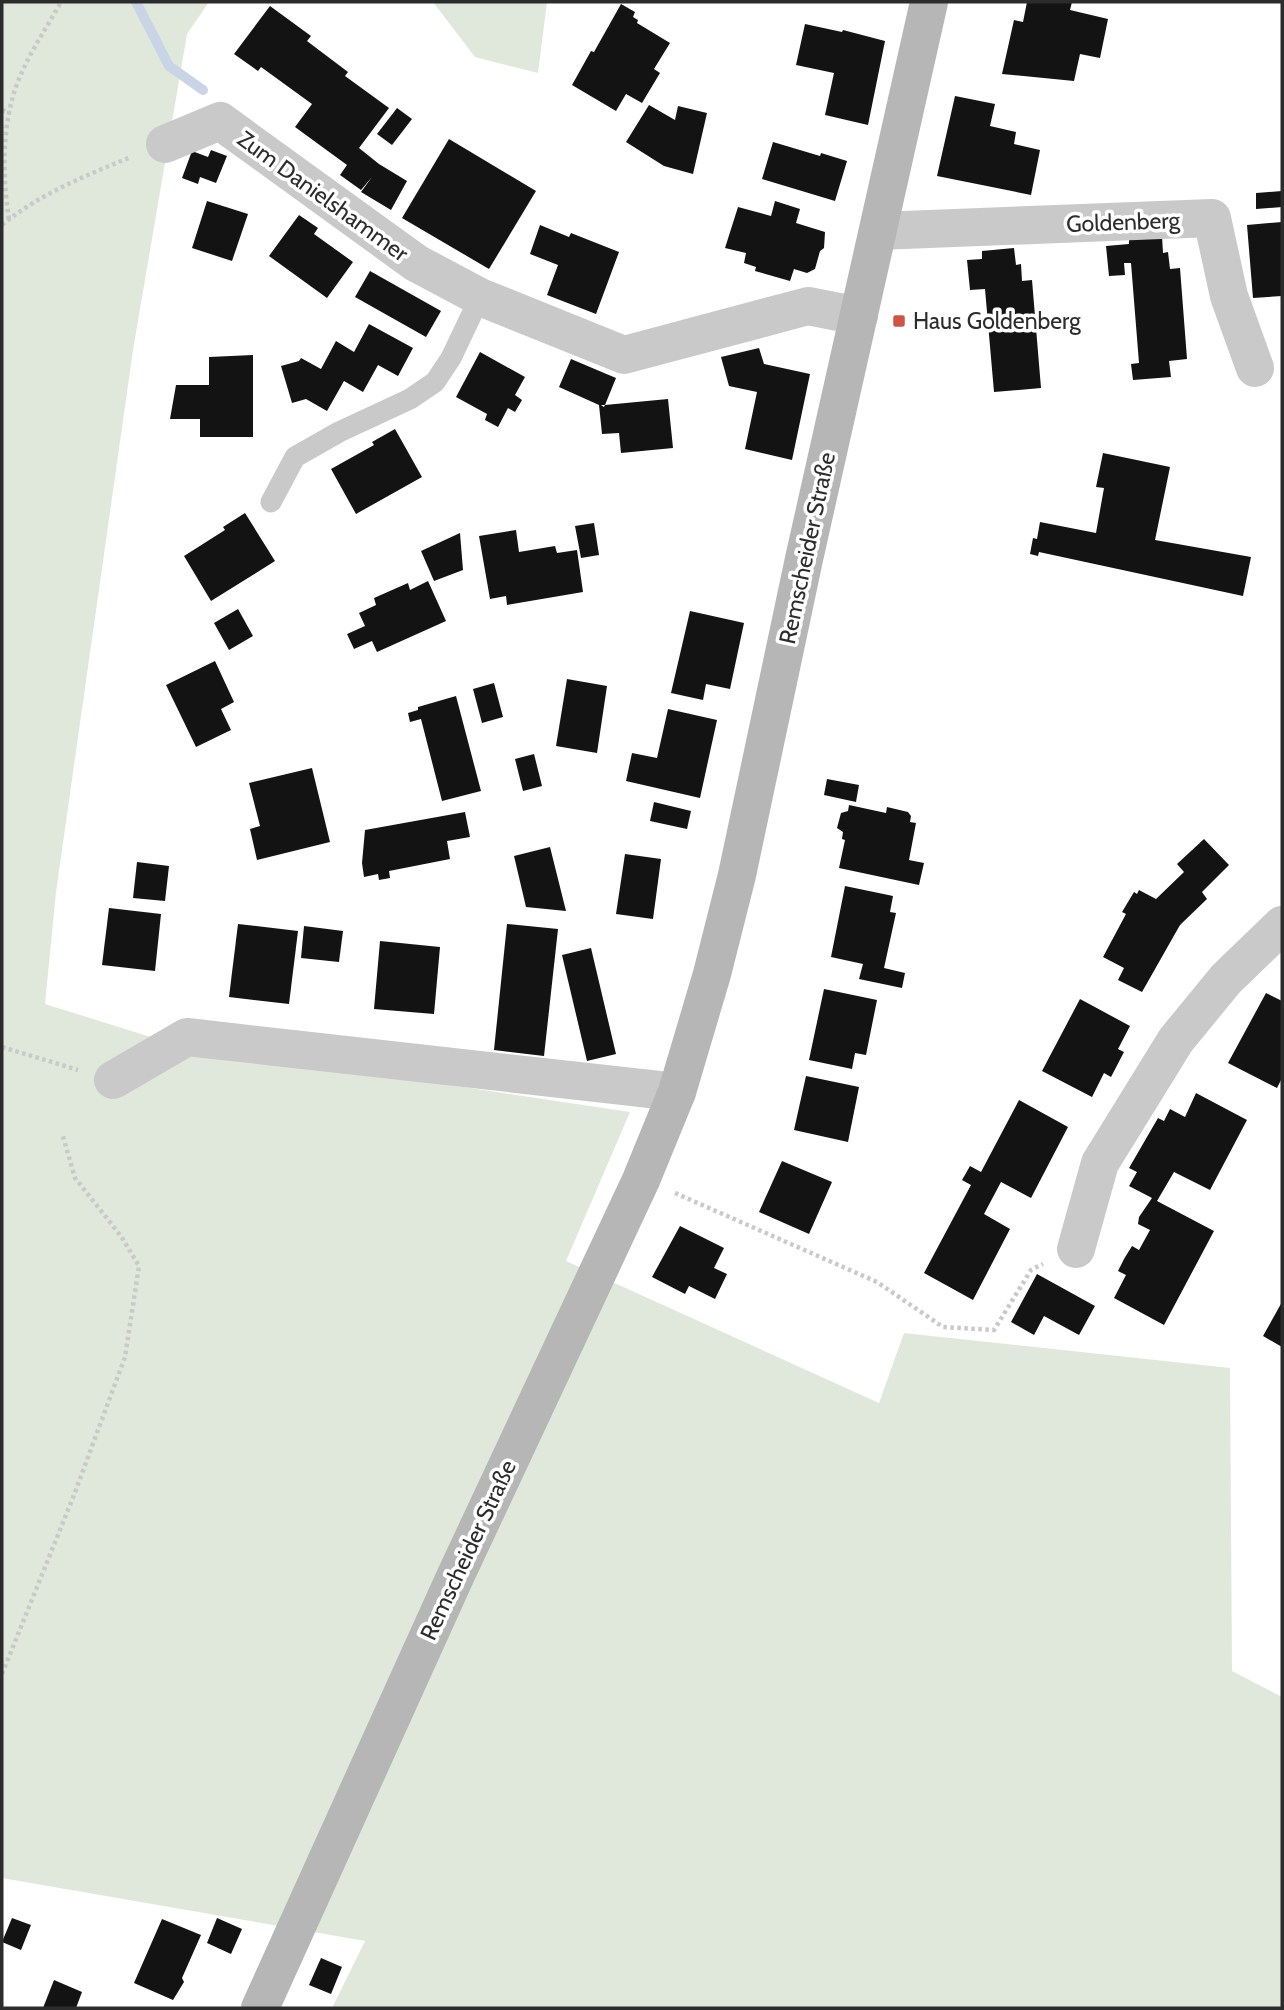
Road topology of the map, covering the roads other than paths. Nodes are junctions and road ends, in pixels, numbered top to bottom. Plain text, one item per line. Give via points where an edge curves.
1 (929, 2) edge
2 (165, 144) road end
3 (878, 231) junction
4 (480, 297) junction
5 (859, 316) junction
6 (1255, 369) dead end
7 (271, 502) dead end
8 (1282, 925) edge
9 (113, 1080) road end
10 (677, 1092) junction
11 (1076, 1249) road end
12 (260, 2008) edge

1 - 3 main road, Remscheider Straße
2 - 4 street, Zum Danielshammer via 220,121 416,263
3 - 5 main road, Remscheider Straße
3 - 6 street, Goldenberg via 1212,218 1228,296
4 - 5 street, Zum Danielshammer via 624,355 808,306
4 - 7 lane via 435,382 296,457
5 - 10 main road, Remscheider Straße via 737,875
8 - 11 street via 1226,979 1176,1040 1100,1163
9 - 10 street via 187,1037
10 - 12 main road, Remscheider Straße via 641,1180 443,1601

